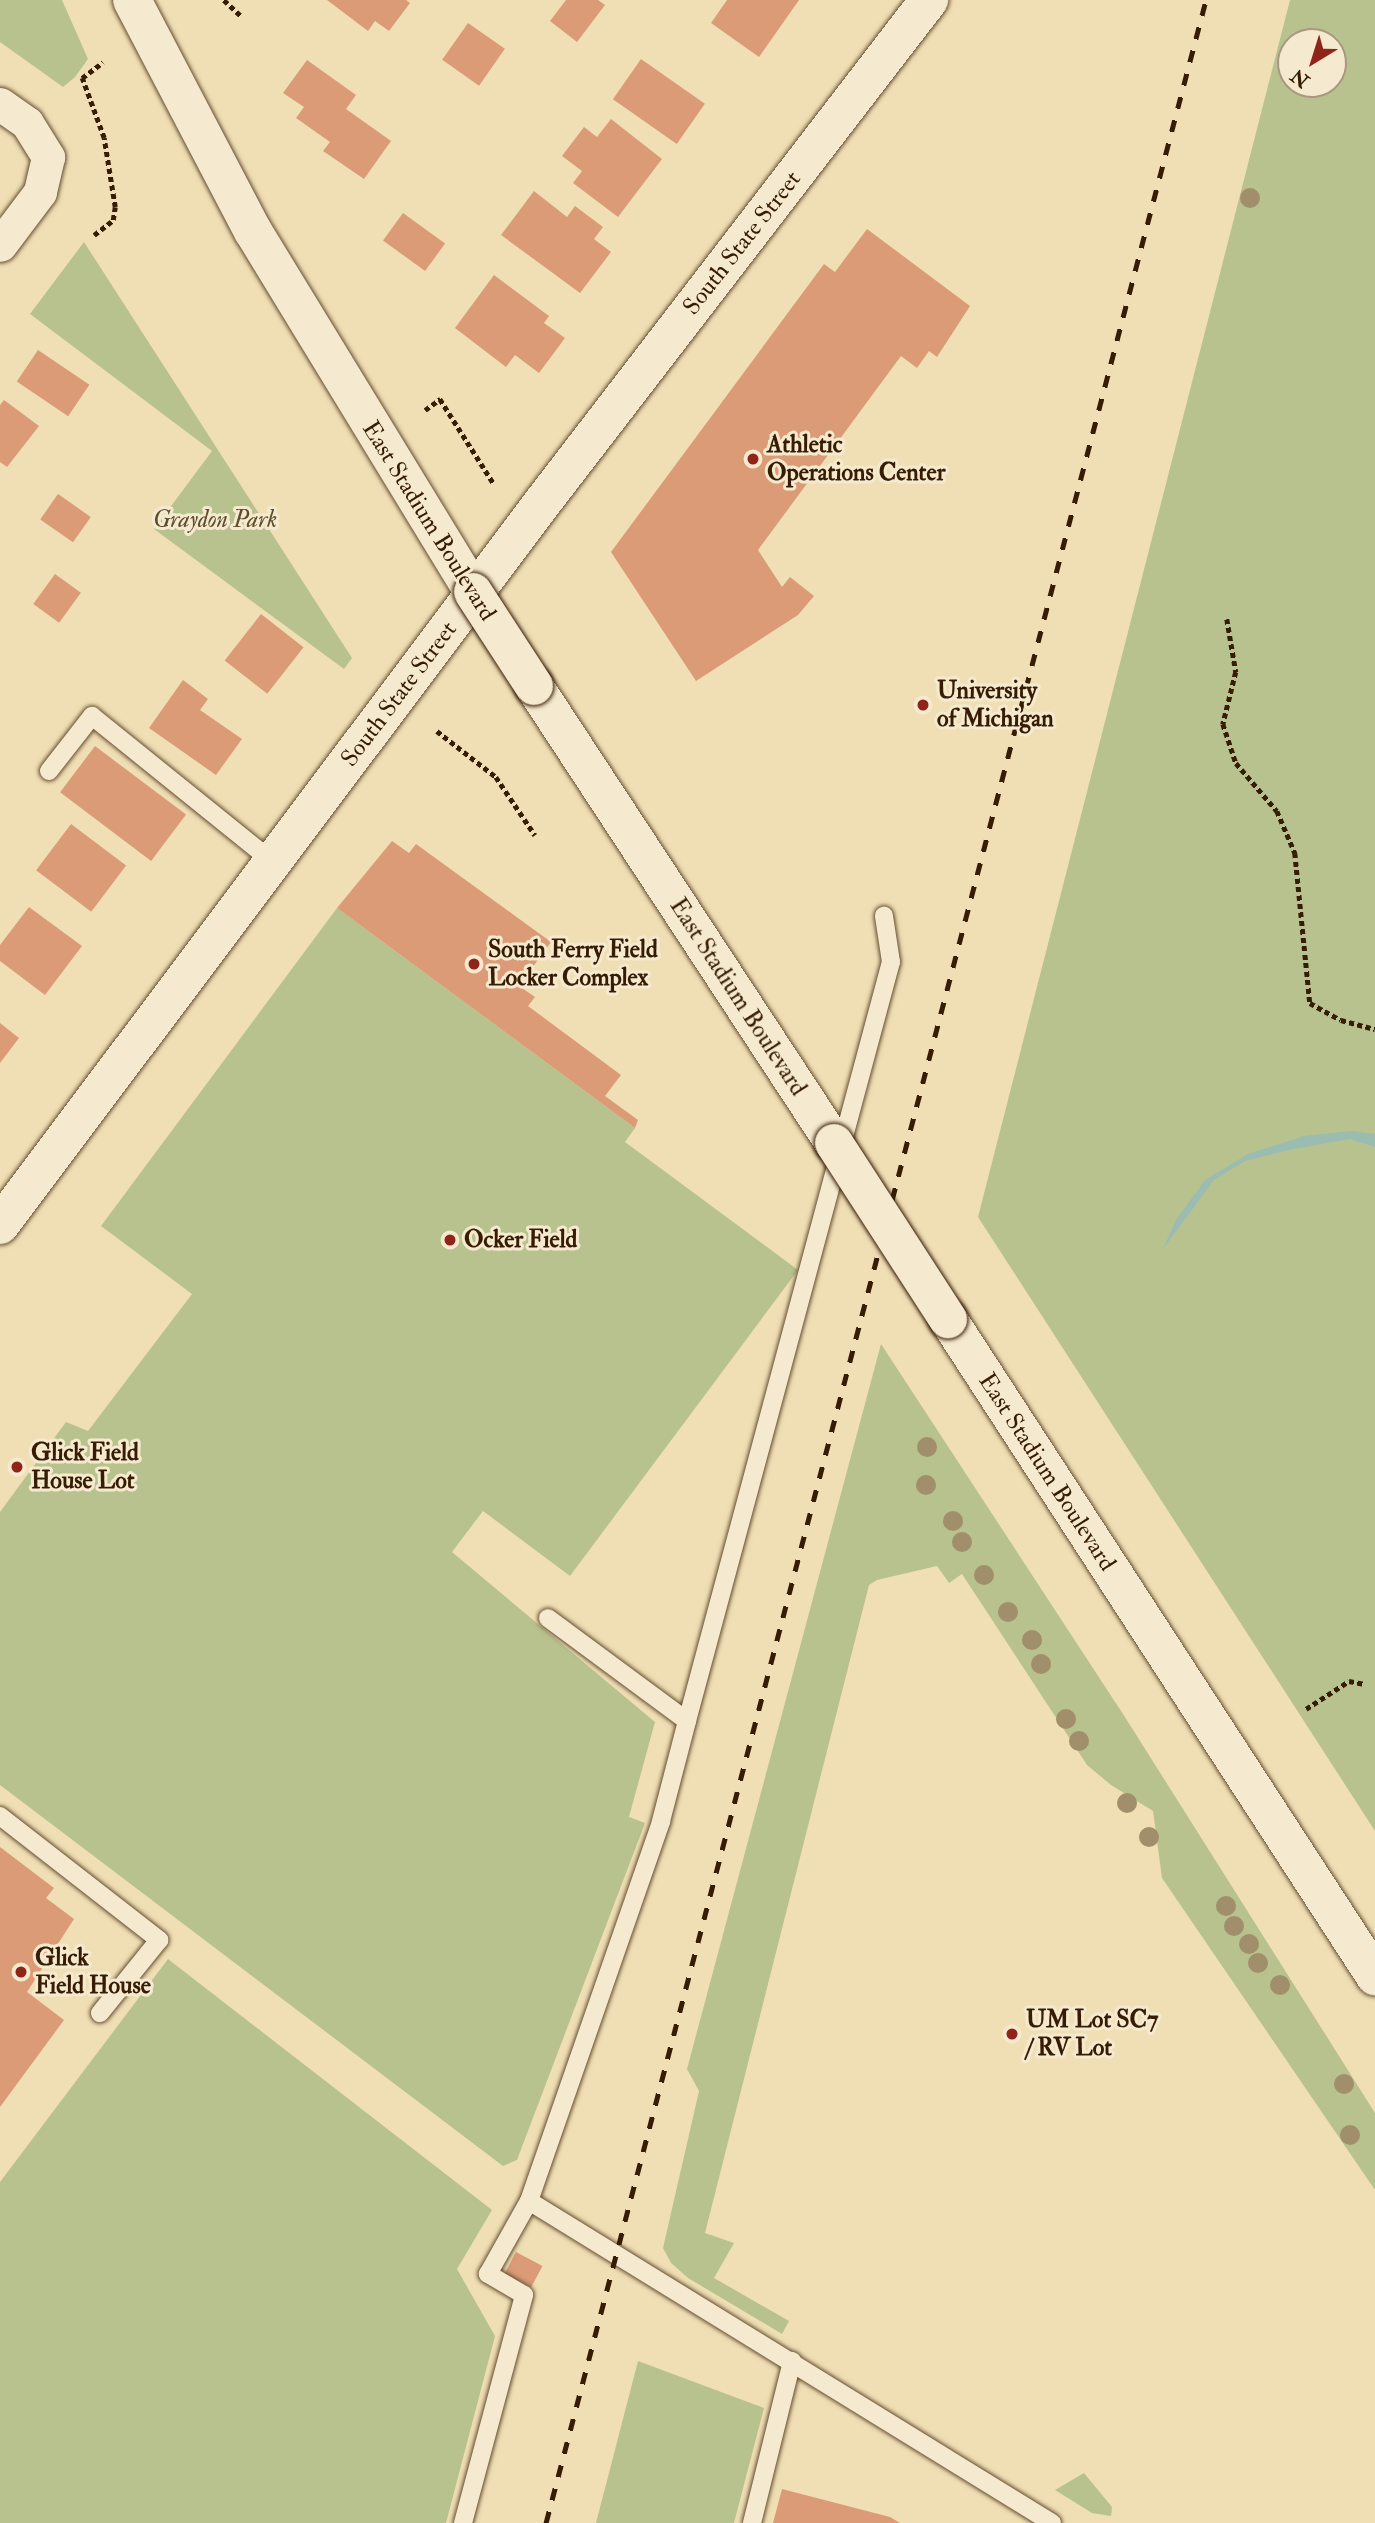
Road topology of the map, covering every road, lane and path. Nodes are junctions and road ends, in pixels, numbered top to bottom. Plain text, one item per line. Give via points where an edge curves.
1 (132, 0) edge
2 (224, 0) edge
3 (929, 0) edge
4 (242, 16) dead end
5 (103, 62) dead end
6 (0, 104) edge
7 (94, 235) dead end
8 (0, 245) edge
9 (425, 411) dead end
10 (494, 484) dead end
11 (1227, 619) dead end
12 (437, 731) dead end
13 (49, 771) dead end
14 (535, 835) dead end
15 (273, 862) junction
16 (884, 916) dead end
17 (1375, 1029) edge
18 (0, 1225) edge
19 (548, 1618) dead end
20 (1365, 1684) dead end
21 (1306, 1709) dead end
22 (687, 1721) junction
23 (0, 1816) edge
24 (1375, 1976) edge
25 (100, 2012) dead end
26 (529, 2201) junction
27 (792, 2361) junction
28 (463, 2523) edge
29 (752, 2523) edge
30 (1052, 2523) edge

1 - 24 main road, East Stadium Boulevard, bridge via 253,231 414,502
2 - 4 path
3 - 15 main road, South State Street
5 - 7 path via 82,78 104,138 115,207 113,220
6 - 8 street via 27,123 48,157 40,192
9 - 10 path via 440,399
11 - 17 path via 1236,673 1223,724 1236,763 1277,811 1295,853 1310,1003 1341,1020
12 - 14 path via 496,777
13 - 15 lane via 92,716
15 - 18 main road, South State Street
16 - 22 lane via 891,962
19 - 22 lane
20 - 21 path via 1349,1681
22 - 26 lane via 661,1821
23 - 25 lane via 159,1940
26 - 27 lane
26 - 28 lane via 488,2274 524,2295
27 - 29 lane
27 - 30 lane

